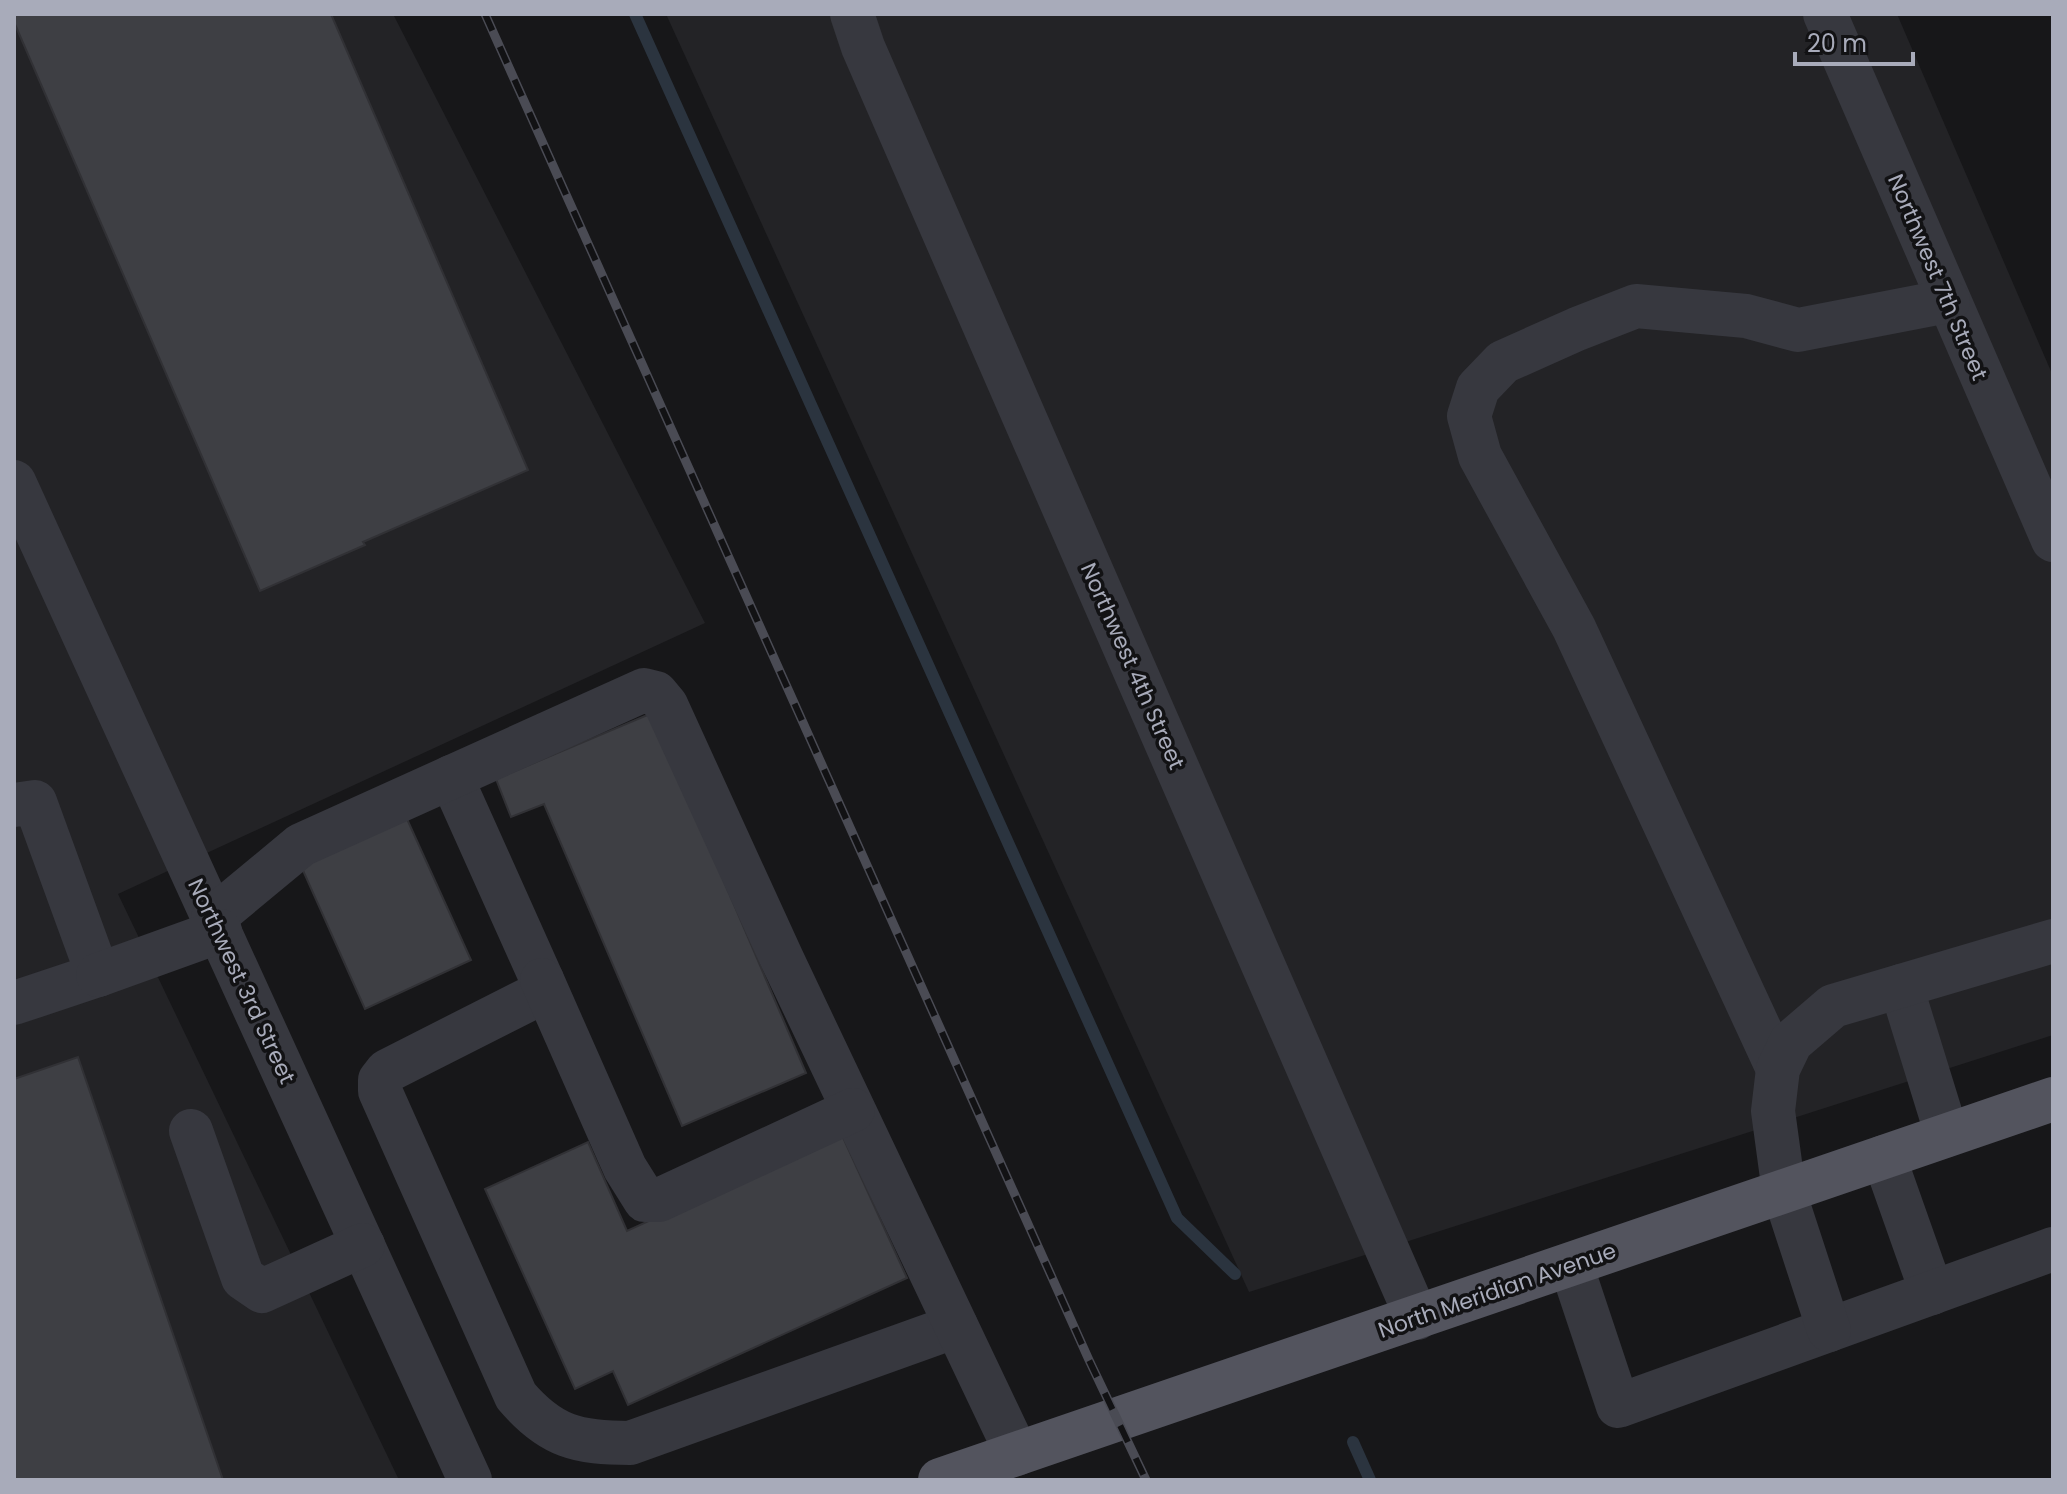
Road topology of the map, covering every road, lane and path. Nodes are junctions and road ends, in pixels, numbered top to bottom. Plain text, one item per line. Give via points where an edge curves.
1 (852, 14) edge
2 (1825, 14) edge
3 (1948, 301) junction
4 (16, 490) edge
5 (2053, 540) edge
6 (451, 777) junction
7 (14, 805) edge
8 (217, 924) junction
9 (2052, 946) edge
10 (98, 975) junction
11 (542, 980) junction
12 (1901, 986) junction
13 (14, 1003) edge
14 (1778, 1069) junction
15 (2053, 1099) edge
16 (853, 1110) junction
17 (191, 1131) dead end
18 (1947, 1135) junction
19 (1884, 1157) junction
20 (1784, 1192) junction
21 (363, 1245) junction
22 (2053, 1249) edge
23 (1571, 1265) junction
24 (1932, 1293) junction
25 (1417, 1318) junction
26 (956, 1326) junction
27 (1829, 1330) junction
28 (1017, 1454) junction
29 (470, 1480) edge
30 (940, 1480) edge

1 - 25 street, Northwest 4th Street
2 - 3 street, Northwest 7th Street
3 - 5 street, Northwest 7th Street
3 - 14 street via 1798,330 1746,316 1636,306 1503,362 1478,388 1469,416 1480,456 1574,628
4 - 8 street, Northwest 3rd Street
6 - 8 street via 301,845
6 - 11 street
6 - 16 street via 644,690 656,693
7 - 10 street via 35,802
8 - 10 street
8 - 21 street, Northwest 3rd Street
9 - 12 street
10 - 13 street
11 - 16 street via 625,1168 645,1200 659,1200
11 - 26 street via 537,995 387,1071 380,1080 380,1091 516,1396 532,1415 576,1440 630,1443
12 - 14 street via 1833,1006 1791,1042
12 - 18 street
14 - 20 street via 1773,1111
15 - 18 main road, North Meridian Avenue
16 - 26 street
17 - 21 street via 243,1278 262,1291
18 - 19 main road, North Meridian Avenue
19 - 20 main road, North Meridian Avenue
19 - 24 street
20 - 23 main road, North Meridian Avenue
20 - 27 street
21 - 29 street, Northwest 3rd Street
22 - 24 street
23 - 25 main road, North Meridian Avenue
23 - 27 street via 1618,1406
24 - 27 street
25 - 28 main road, North Meridian Avenue
26 - 28 street
28 - 30 main road, North Meridian Avenue

